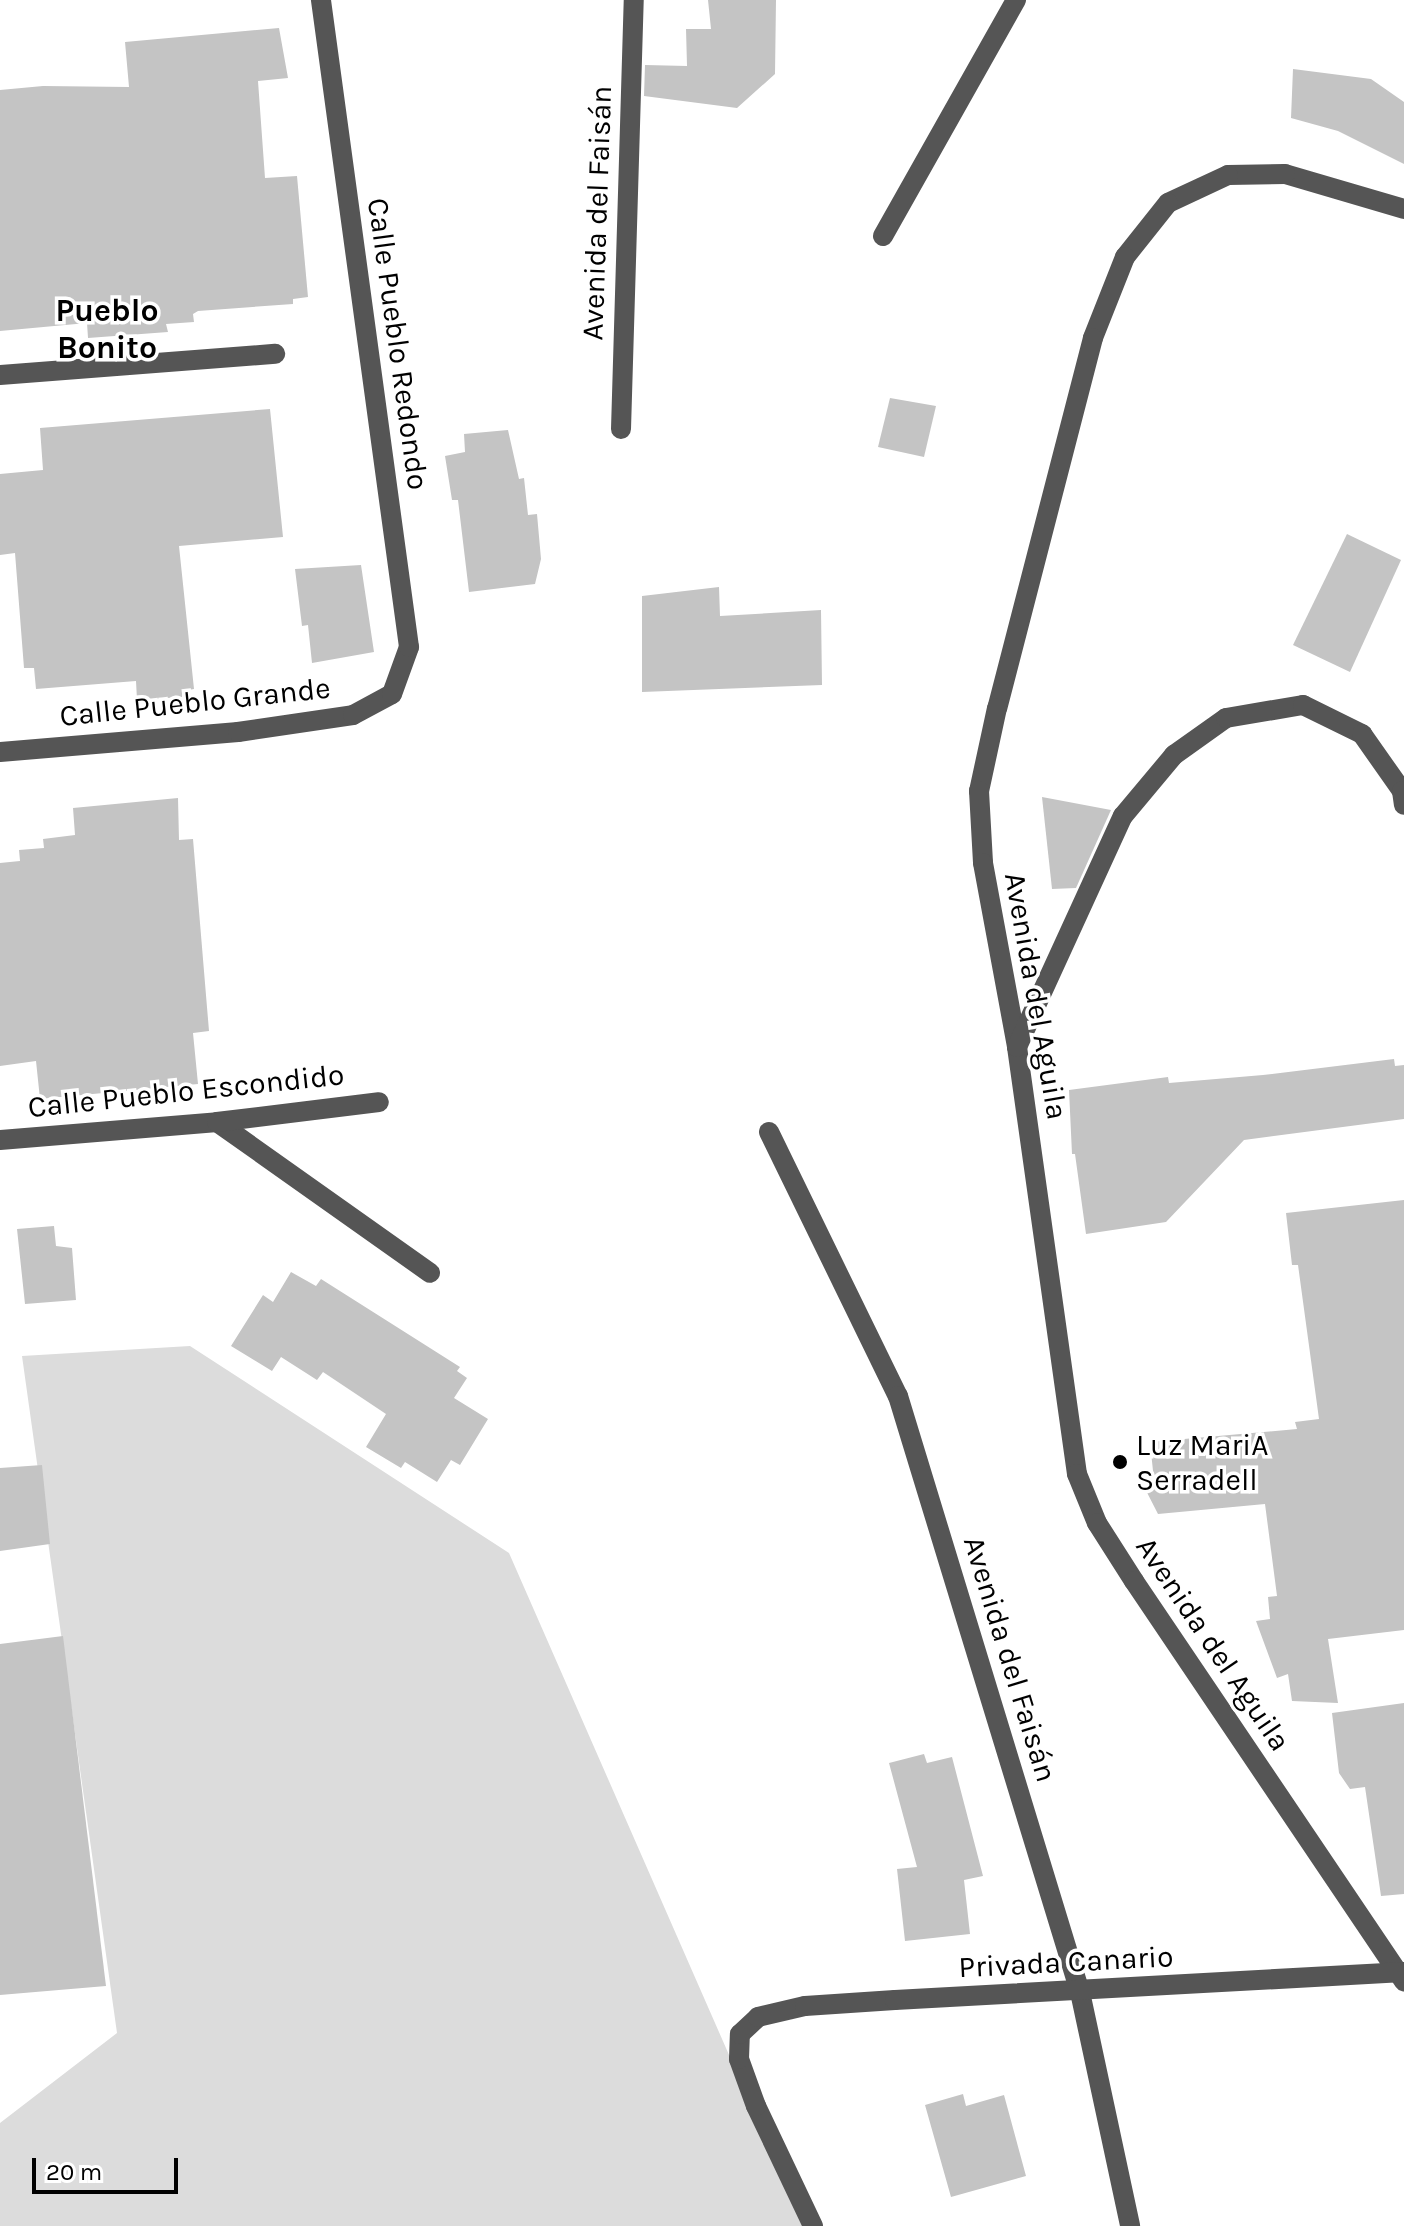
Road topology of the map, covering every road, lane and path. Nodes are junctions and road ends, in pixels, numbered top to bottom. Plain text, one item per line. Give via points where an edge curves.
1 (321, 0) edge
2 (634, 0) edge
3 (1016, 0) edge
4 (1404, 209) edge
5 (883, 236) dead end
6 (275, 354) dead end
7 (0, 375) edge
8 (621, 429) dead end
9 (392, 694) joint
10 (0, 752) edge
11 (1404, 805) edge
12 (1017, 1047) junction
13 (379, 1102) dead end
14 (217, 1122) junction
15 (769, 1132) dead end
16 (0, 1140) edge
17 (430, 1273) dead end
18 (1402, 1975) edge
19 (1080, 1992) junction
20 (813, 2226) edge
21 (1130, 2226) edge

1 - 9 street, Calle Pueblo Redondo via 409,647
2 - 8 street, Avenida del Faisán
3 - 5 street
4 - 12 street, Avenida del Aguila via 1285,174 1228,175 1168,203 1125,257 1093,338 979,791 983,863
6 - 7 street
9 - 10 street, Calle Pueblo Grande via 353,715 238,732
11 - 12 street via 1402,791 1362,734 1303,705 1226,718 1174,755 1123,816
12 - 18 street, Avenida del Aguila via 1077,1474 1097,1523
13 - 14 street, Calle Pueblo Escondido
14 - 16 street, Calle Pueblo Escondido
14 - 17 street
15 - 19 street, Avenida del Faisán via 898,1396
18 - 19 street, Privada Canario
19 - 20 street, Privada Canario via 805,2006 758,2017 740,2034 739,2059
19 - 21 street, Avenida del Faisán

